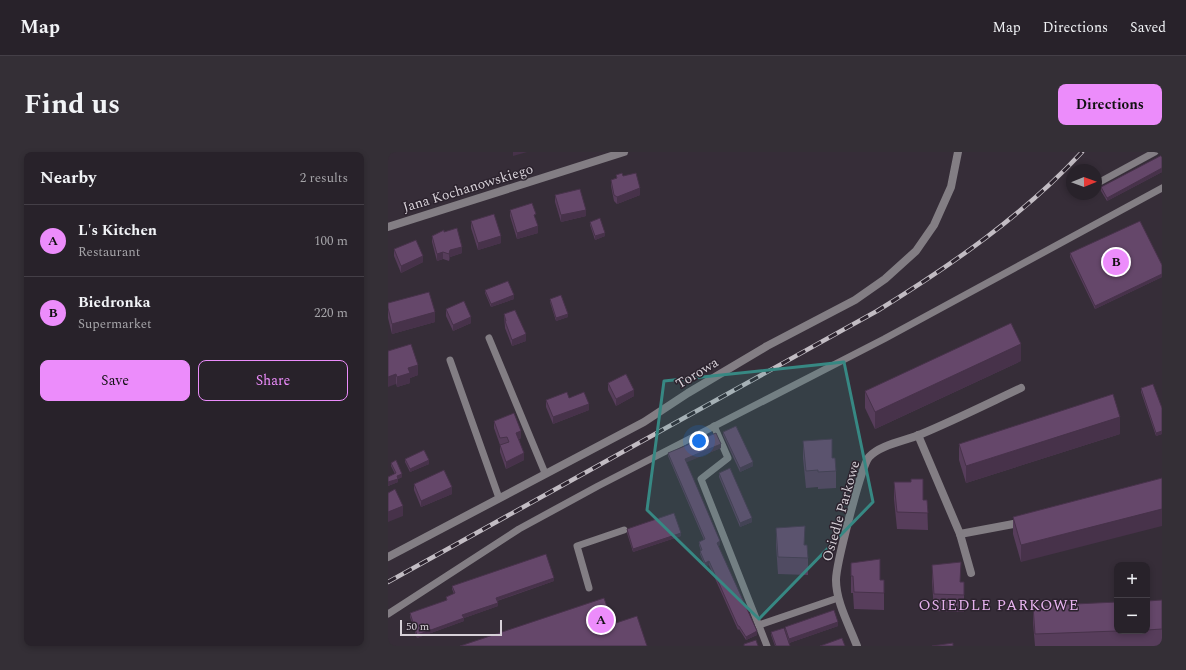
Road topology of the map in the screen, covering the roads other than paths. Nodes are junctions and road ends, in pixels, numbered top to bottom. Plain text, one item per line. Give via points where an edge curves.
1 (624, 152) edge
2 (958, 152) edge
3 (1155, 152) edge
4 (1102, 181) edge
5 (1162, 188) edge
6 (388, 226) edge
7 (489, 338) dead end
8 (450, 360) dead end
9 (1021, 388) dead end
10 (714, 426) junction
11 (918, 435) junction
12 (545, 473) junction
13 (499, 498) junction
14 (1034, 520) edge
15 (624, 530) dead end
16 (960, 534) junction
17 (388, 557) edge
18 (971, 573) dead end
19 (589, 588) dead end
20 (838, 598) junction
21 (388, 614) edge
22 (759, 625) junction
23 (767, 646) edge
24 (857, 646) edge

1 - 6 street, Jana Kochanowskiego
2 - 12 street, Torowa via 951,187 934,225 916,251 885,279 855,300 767,346 644,422
3 - 4 lane
5 - 10 lane via 884,339
7 - 12 lane
8 - 13 lane
9 - 11 street, Osiedle Parkowe
10 - 21 lane via 520,529
10 - 22 lane via 728,458 701,479
11 - 16 street
11 - 20 street, Osiedle Parkowe via 890,444 869,458 840,557 836,580
12 - 13 street, Torowa
13 - 17 street, Torowa
14 - 16 street
15 - 19 lane via 577,546
16 - 18 street
20 - 22 lane
20 - 24 street, Osiedle Parkowe
22 - 23 lane

